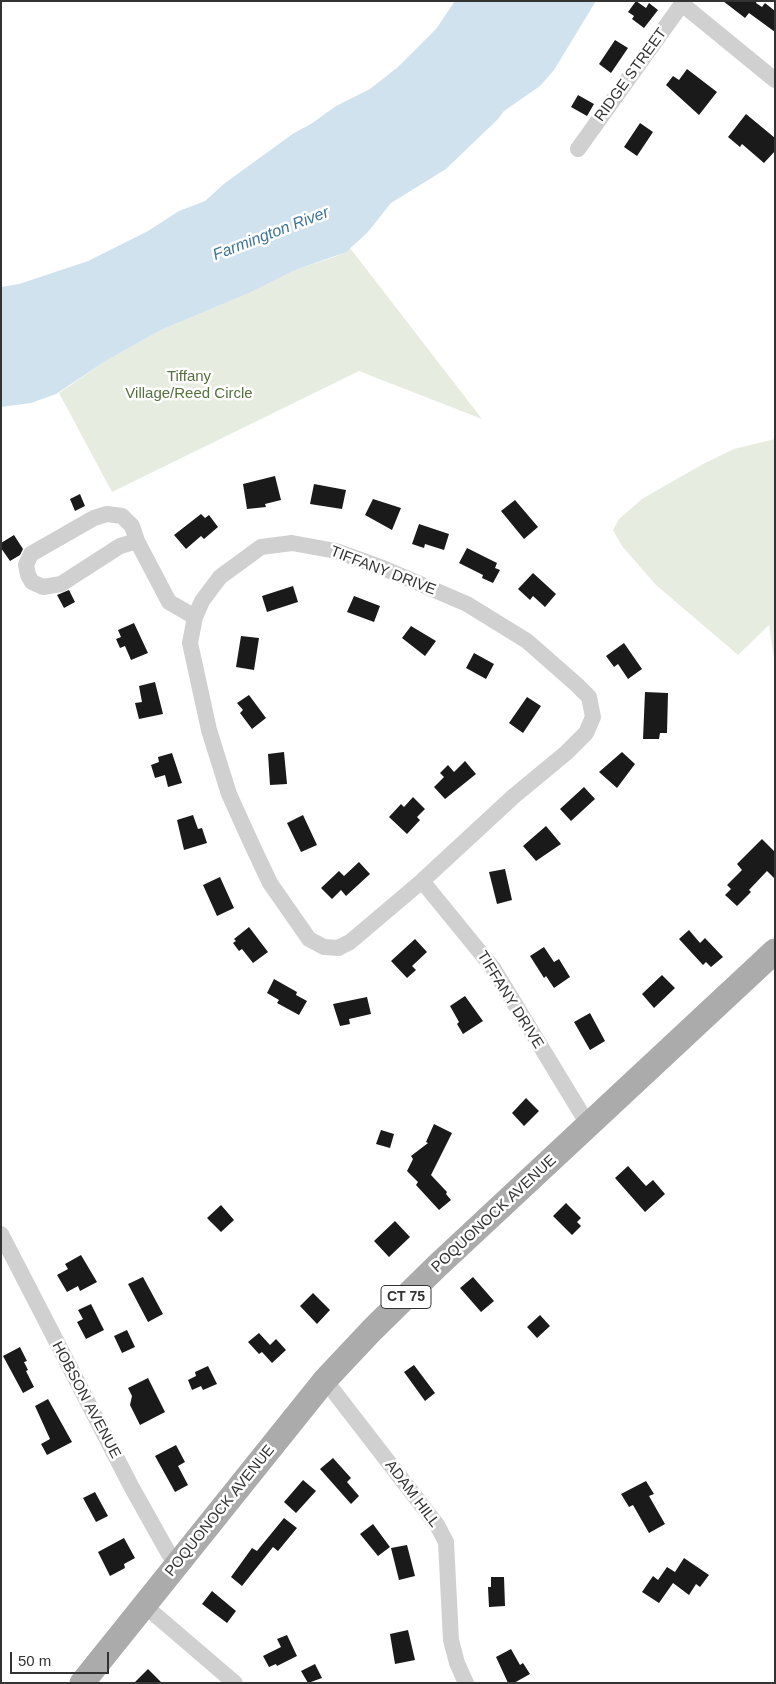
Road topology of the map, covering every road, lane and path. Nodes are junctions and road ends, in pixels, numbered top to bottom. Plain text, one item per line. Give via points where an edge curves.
1 (683, 2) edge
2 (775, 80) edge
3 (578, 149) dead end
4 (137, 542) junction
5 (196, 617) junction
6 (422, 882) junction
7 (775, 951) edge
8 (588, 1126) junction
9 (1, 1234) edge
10 (325, 1380) junction
11 (178, 1562) junction
12 (145, 1606) junction
13 (82, 1683) edge
14 (235, 1683) edge
15 (466, 1683) edge

1 - 2 street
1 - 3 street, RIDGE STREET
4 - 4 street via 120,546 61,584 43,587 32,582 28,575 26,565 31,554 94,518 107,514 122,516 132,526
4 - 5 street via 169,602
5 - 6 street, TIFFANY DRIVE via 190,643 194,666 209,730 230,794 270,883 309,938 324,947 338,948 350,942
5 - 6 street, TIFFANY DRIVE via 202,601 220,577 261,547 292,543 336,551 467,604 527,641 589,697 593,717 586,733
6 - 8 street, TIFFANY DRIVE via 493,968
7 - 8 main road, POQUONOCK AVENUE / CT 75
8 - 10 main road, POQUONOCK AVENUE / CT 75 via 436,1267
9 - 11 street, HOBSON AVENUE via 136,1495 169,1554
10 - 11 main road, POQUONOCK AVENUE / CT 75
10 - 15 street, ADAM HILL via 438,1525 446,1542 451,1640
11 - 12 main road, POQUONOCK AVENUE / CT 75
12 - 13 main road, POQUONOCK AVENUE / CT 75
12 - 14 street

